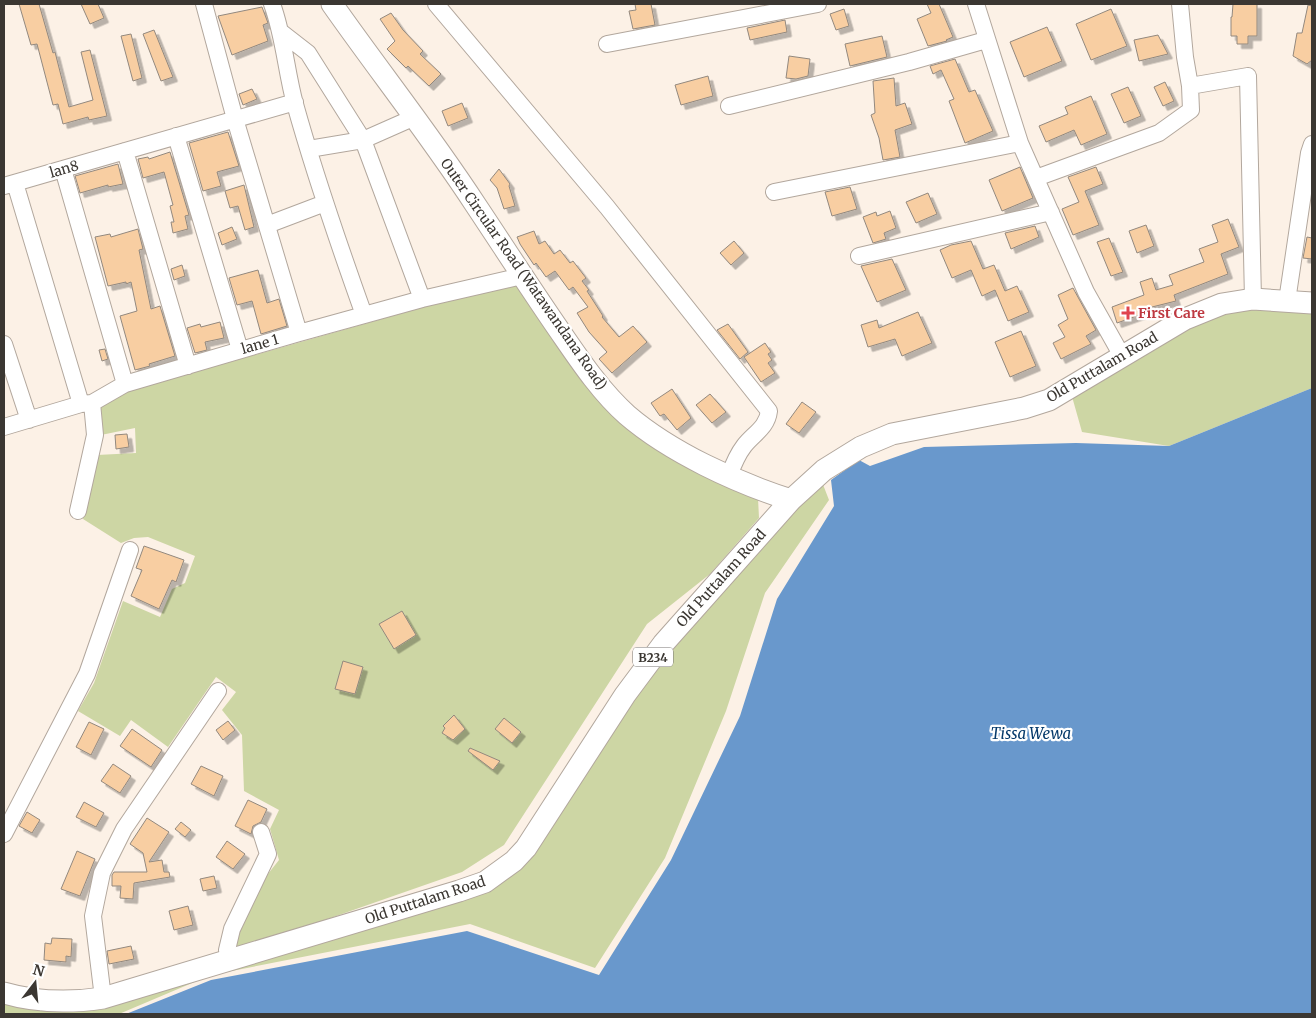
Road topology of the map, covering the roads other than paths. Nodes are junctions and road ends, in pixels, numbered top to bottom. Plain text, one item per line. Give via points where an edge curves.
1 (204, 4) edge
2 (272, 4) edge
3 (332, 4) edge
4 (436, 4) edge
5 (818, 4) edge
6 (976, 4) edge
7 (1180, 4) edge
8 (280, 32) junction
9 (986, 40) junction
10 (608, 44) dead end
11 (1190, 86) junction
12 (295, 102) junction
13 (729, 106) dead end
14 (415, 117) junction
15 (235, 119) junction
16 (176, 136) junction
17 (363, 140) junction
18 (1020, 143) junction
19 (309, 149) junction
20 (1311, 150) edge
21 (124, 151) junction
22 (62, 169) junction
23 (1036, 178) junction
24 (10, 185) edge
25 (774, 192) dead end
26 (325, 203) junction
27 (1051, 212) junction
28 (267, 225) junction
29 (860, 256) dead end
30 (522, 276) junction
31 (422, 299) junction
32 (1253, 299) junction
33 (1287, 301) junction
34 (1312, 303) edge
35 (364, 315) junction
36 (299, 333) junction
37 (4, 344) edge
38 (240, 350) junction
39 (1122, 356) junction
40 (188, 366) junction
41 (125, 384) junction
42 (86, 404) junction
43 (29, 420) junction
44 (4, 427) edge
45 (729, 476) junction
46 (791, 500) junction
47 (78, 511) dead end
48 (130, 550) dead end
49 (218, 691) dead end
50 (261, 832) dead end
51 (4, 834) edge
52 (230, 960) junction
53 (4, 993) edge
54 (102, 998) junction

1 - 15 street
2 - 8 street
3 - 14 main road, Outer Circular Road (Watawandana Road)
4 - 45 street via 607,207 769,411 768,421 737,455
5 - 10 street
6 - 9 street
7 - 11 street
8 - 12 street
8 - 17 street via 308,53
9 - 13 street
9 - 18 street
11 - 23 street via 1191,110 1159,133
11 - 32 street via 1248,76
12 - 15 street, lan8
12 - 19 street
14 - 17 street
14 - 30 main road, Outer Circular Road (Watawandana Road)
15 - 16 street, lan8
15 - 28 street
16 - 21 street, lan8
16 - 38 street
17 - 19 street
17 - 31 street
18 - 23 street
18 - 25 street
19 - 26 street
20 - 33 street
21 - 22 street, lan8
21 - 40 street
22 - 24 street, lan8
22 - 41 street
23 - 27 street
24 - 42 street
26 - 28 street
26 - 35 street
27 - 29 street
27 - 39 street via 1086,292
28 - 36 street
30 - 31 street, lane 1
30 - 45 main road, Outer Circular Road (Watawandana Road) via 588,371 619,408 665,442
31 - 35 street, lane 1
32 - 33 main road, Old Puttalam Road / B234
32 - 39 main road, Old Puttalam Road / B234 via 1222,304 1194,315
33 - 34 main road, Old Puttalam Road / B234
35 - 36 street, lane 1
36 - 38 street, lane 1
37 - 43 street
38 - 40 street, lane 1
39 - 46 main road, Old Puttalam Road / B234 via 1036,405 878,439 824,470
40 - 41 street, lane 1
41 - 42 street, lane 1
42 - 43 street, lane 1
42 - 47 street via 95,435
43 - 44 street, lane 1
45 - 46 main road, Outer Circular Road (Watawandana Road)
46 - 52 main road, Old Puttalam Road / B234 via 663,644 514,861 485,882
48 - 51 street via 87,674
49 - 54 street via 124,829 102,873 93,916
50 - 52 street via 268,854 232,930 227,950
52 - 54 main road, Old Puttalam Road / B234
53 - 54 main road, Old Puttalam Road / B234 via 56,1001

